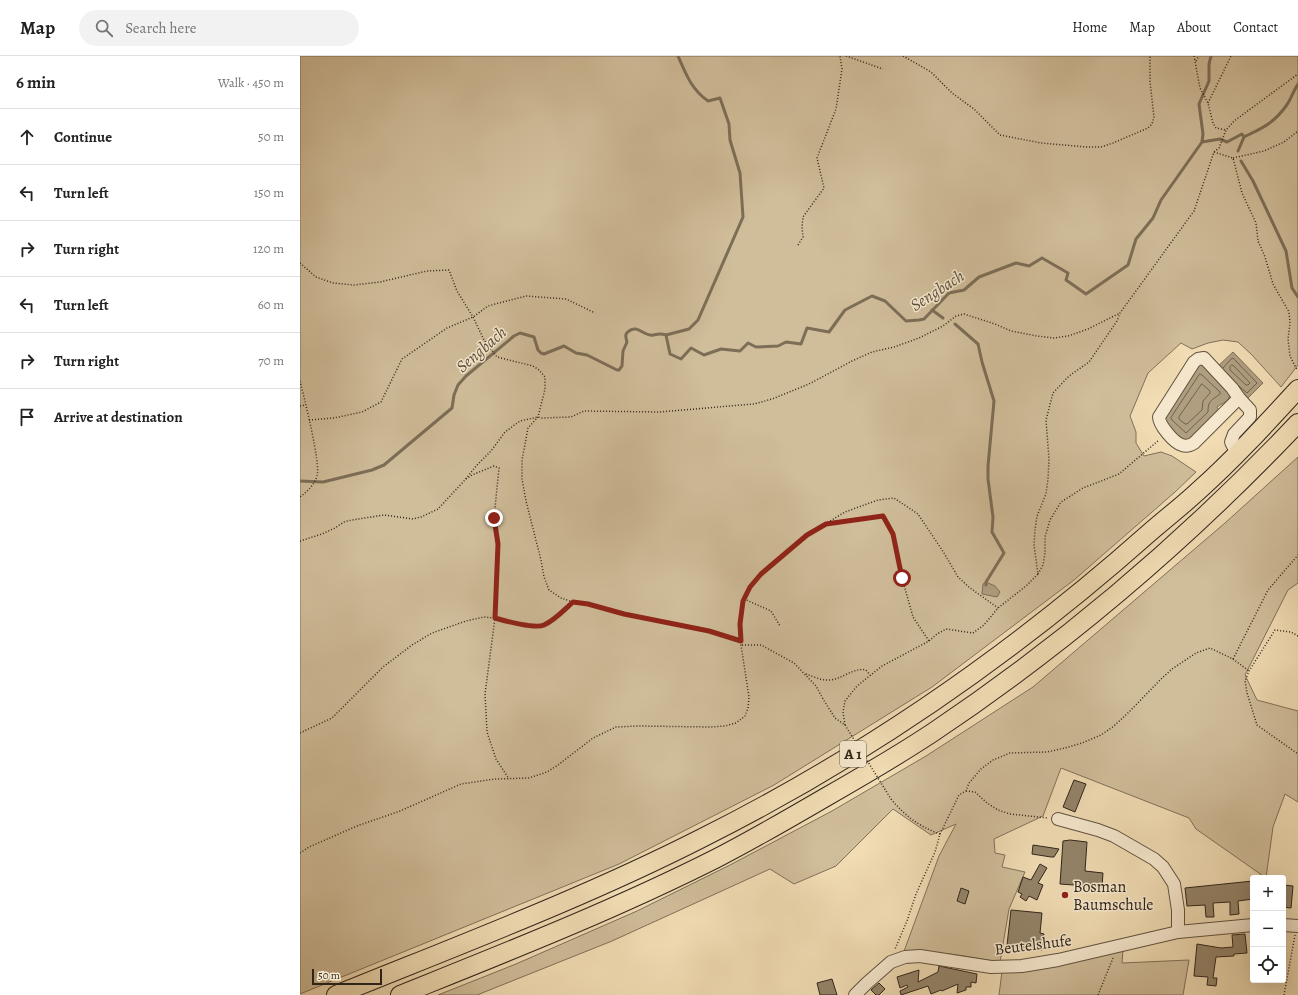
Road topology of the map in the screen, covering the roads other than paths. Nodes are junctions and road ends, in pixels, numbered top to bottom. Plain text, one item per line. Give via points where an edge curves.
1 (1296, 391) edge
2 (1239, 398) junction
3 (1298, 423) edge
4 (1237, 454) junction
5 (1058, 819) road end
6 (1250, 925) edge
7 (1286, 925) edge
8 (1297, 926) edge
9 (1178, 932) junction
10 (336, 995) edge
11 (400, 995) edge
12 (855, 995) edge

1 - 4 highway, A 1
2 - 2 street via 1204,358 1198,359 1159,414 1160,424 1180,445 1187,446
2 - 4 street via 1250,410 1250,417 1234,434 1231,442
3 - 11 highway, A 1 via 1179,540 1101,607 977,702 888,761 716,858 591,916
4 - 10 highway, A 1 via 1085,589 962,682 874,742 762,806 619,878
5 - 9 street via 1114,836 1154,859 1174,884
6 - 9 street, Beutelshufe
7 - 8 street
9 - 12 street, Beutelshufe via 1022,966 991,967 920,956 905,957 891,962

